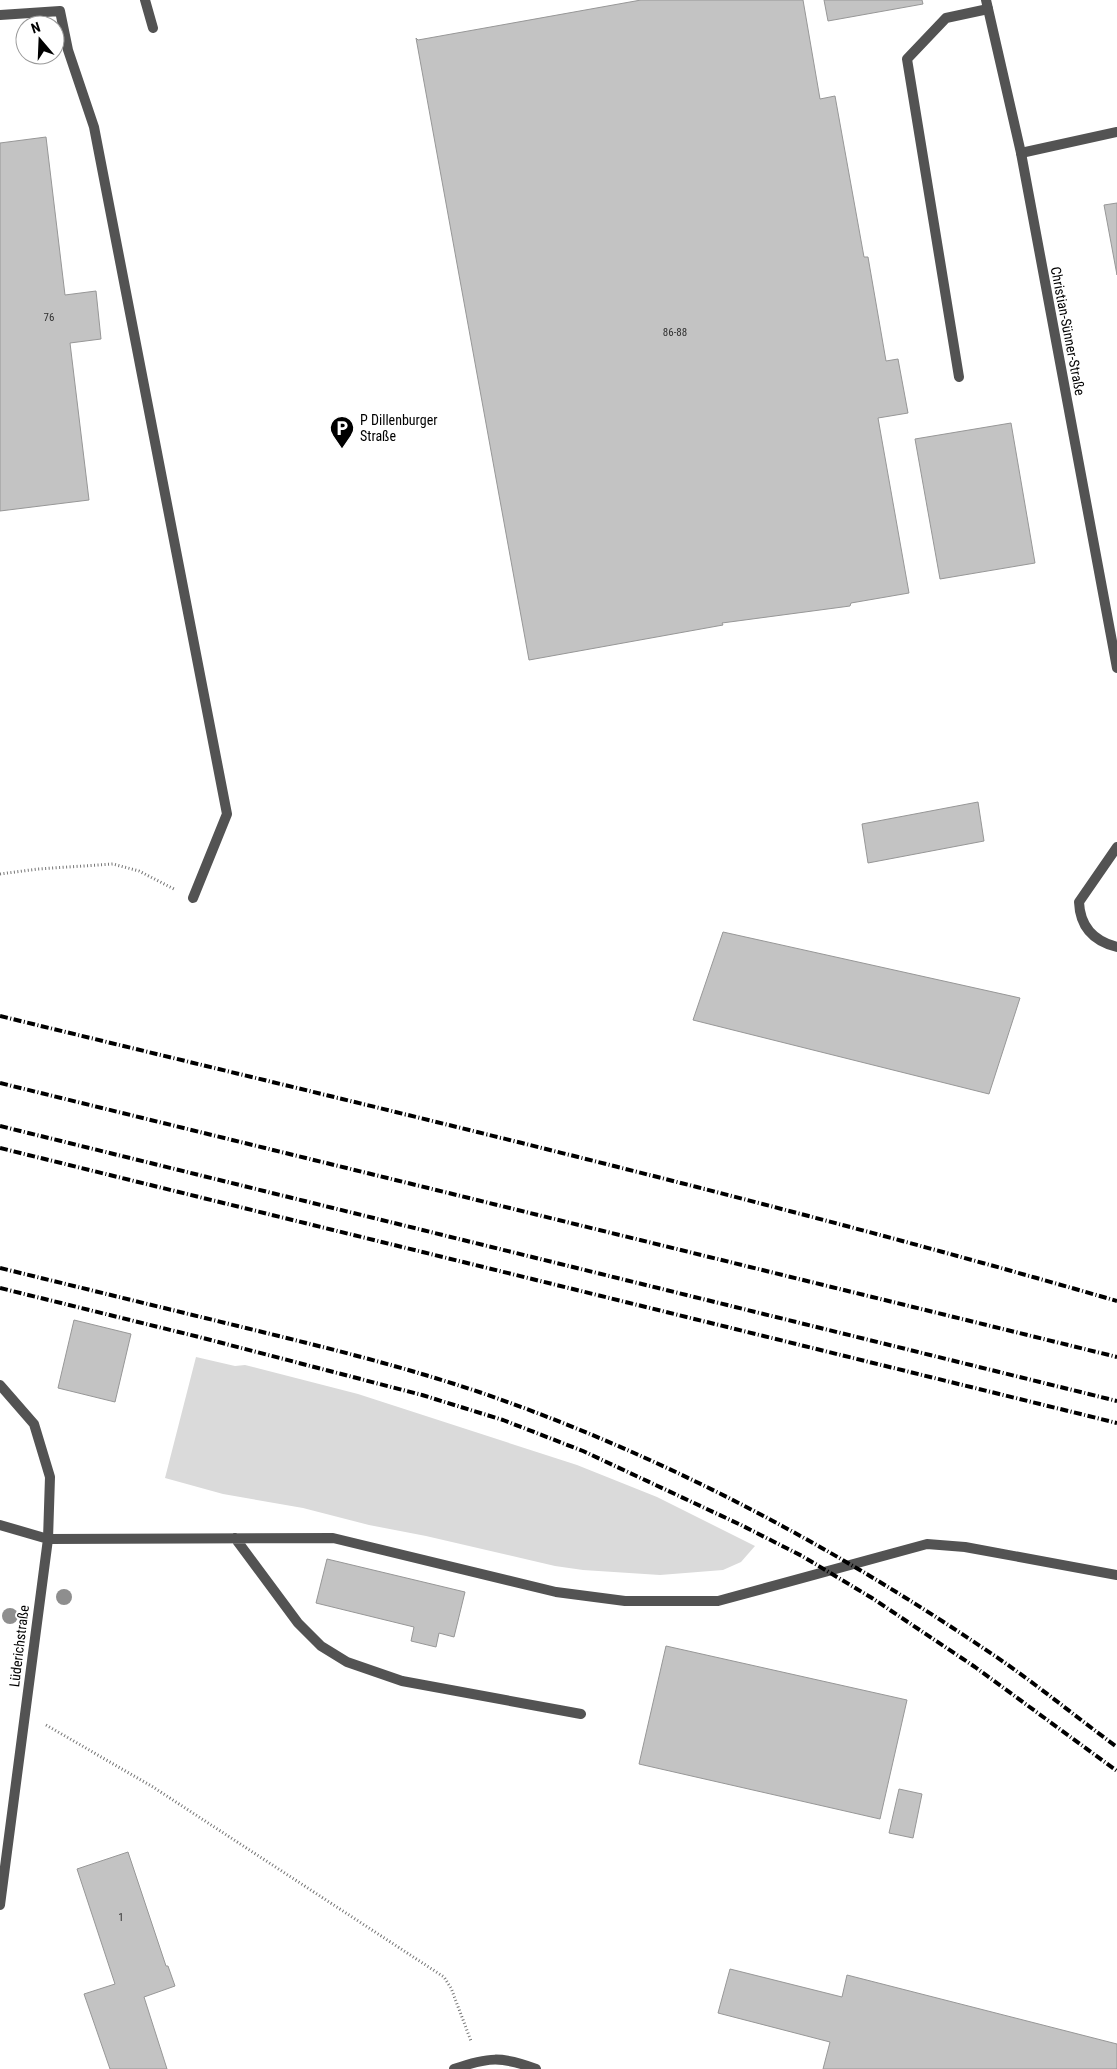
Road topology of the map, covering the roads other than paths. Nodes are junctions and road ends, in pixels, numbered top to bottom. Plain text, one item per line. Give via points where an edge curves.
1 (61, 0) edge
2 (145, 0) edge
3 (987, 5) edge
4 (60, 11) junction
5 (0, 15) edge
6 (153, 28) dead end
7 (1117, 132) edge
8 (1020, 153) junction
9 (959, 377) dead end
10 (1117, 668) edge
11 (1117, 847) edge
12 (193, 898) road end
13 (1117, 947) edge
14 (0, 1385) edge
15 (0, 1525) edge
16 (235, 1538) junction
17 (48, 1539) junction
18 (1117, 1575) edge
19 (581, 1714) dead end
20 (0, 1905) edge
21 (454, 2069) edge
22 (536, 2069) edge

1 - 4 street
2 - 6 street
3 - 8 street, Christian-Sünner-Straße
3 - 9 street via 946,18 907,59
4 - 5 street
4 - 12 street via 68,50 94,127 227,814
7 - 8 street
8 - 10 street, Christian-Sünner-Straße
11 - 13 street via 1079,902 1079,913 1092,935
14 - 17 street, Lüderichstraße via 34,1424 50,1477
15 - 17 street
16 - 17 street
16 - 18 street via 334,1538 556,1592 625,1601 718,1601 927,1544 965,1547
16 - 19 street via 298,1623 321,1646 347,1662 402,1681
17 - 20 street, Lüderichstraße
21 - 22 street via 478,2061 513,2060

